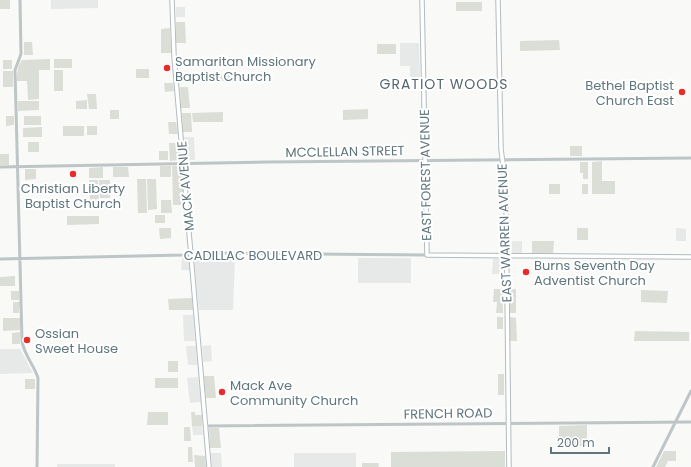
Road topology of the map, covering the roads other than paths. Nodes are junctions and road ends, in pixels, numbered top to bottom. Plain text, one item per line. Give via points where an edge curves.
1 (20, 0) edge
2 (172, 0) edge
3 (422, 0) edge
4 (498, 0) edge
5 (691, 158) edge
6 (502, 159) junction
7 (425, 160) junction
8 (184, 163) junction
9 (18, 166) junction
10 (0, 167) edge
11 (191, 254) junction
12 (427, 255) junction
13 (507, 256) junction
14 (691, 257) edge
15 (0, 258) edge
16 (21, 258) junction
17 (691, 391) edge
18 (676, 422) junction
19 (691, 422) edge
20 (508, 423) junction
21 (206, 426) junction
22 (37, 467) edge
23 (209, 467) edge
24 (509, 467) edge
25 (653, 467) edge

1 - 9 street via 21,54 15,70
2 - 8 main road, MACK AVENUE via 174,56
3 - 7 main road, EAST FOREST AVENUE
4 - 6 main road, EAST WARREN AVENUE
5 - 6 street, MCCLELLAN STREET
6 - 7 street, MCCLELLAN STREET
6 - 13 main road, EAST WARREN AVENUE via 506,190
7 - 8 street, MCCLELLAN STREET
7 - 12 main road, EAST FOREST AVENUE
8 - 9 street, MCCLELLAN STREET
8 - 11 main road, MACK AVENUE
9 - 10 street, MCCLELLAN STREET
9 - 16 street
11 - 12 street, CADILLAC BOULEVARD
11 - 16 street, CADILLAC BOULEVARD
11 - 21 main road, MACK AVENUE
12 - 13 main road, CADILLAC BOULEVARD
13 - 14 main road, CADILLAC BOULEVARD
13 - 20 main road, EAST WARREN AVENUE
15 - 16 street, CADILLAC BOULEVARD
16 - 22 street via 23,348 38,379
17 - 18 street
18 - 19 street, FRENCH ROAD
18 - 20 street, FRENCH ROAD
18 - 25 street
20 - 21 street, FRENCH ROAD
20 - 24 main road, EAST WARREN AVENUE
21 - 23 main road, MACK AVENUE

